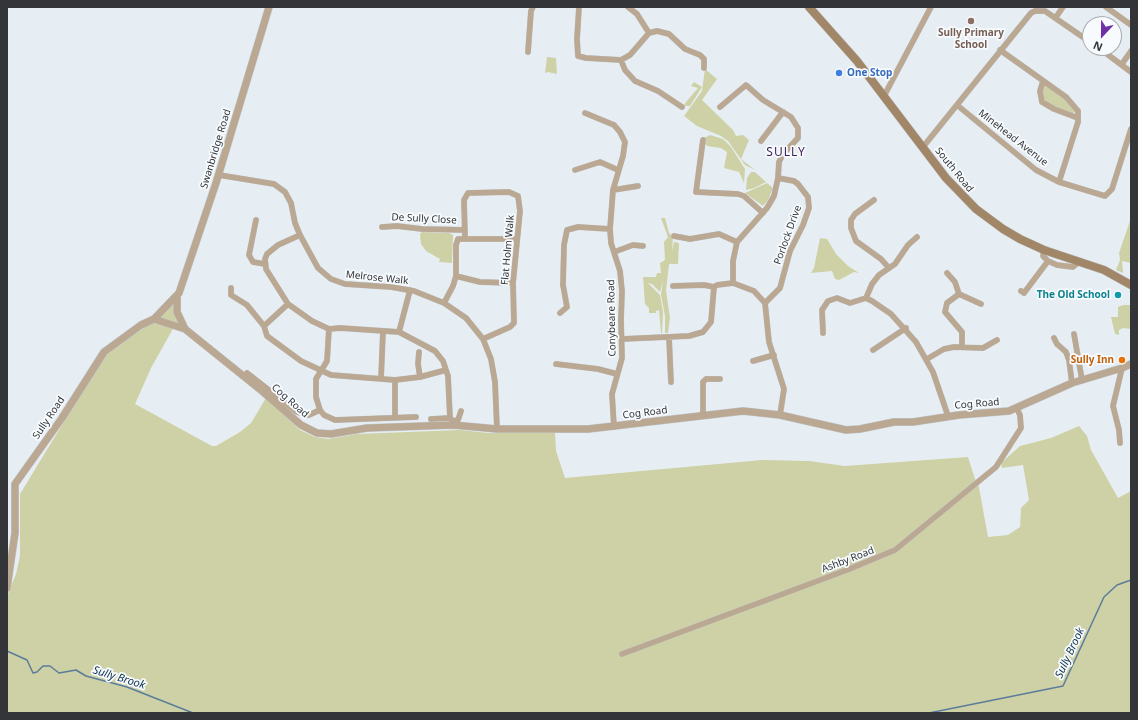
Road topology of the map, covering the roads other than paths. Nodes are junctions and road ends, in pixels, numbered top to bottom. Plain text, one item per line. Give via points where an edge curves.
1 (269, 7) edge
2 (533, 7) edge
3 (579, 7) edge
4 (628, 7) edge
5 (809, 7) edge
6 (931, 7) edge
7 (1063, 7) edge
8 (1106, 7) edge
9 (1056, 17) junction
10 (1131, 24) edge
11 (649, 33) junction
12 (1082, 36) edge
13 (1000, 50) junction
14 (1131, 51) edge
15 (528, 52) dead end
16 (1110, 56) edge
17 (621, 60) junction
18 (1122, 64) junction
19 (704, 68) dead end
20 (1131, 72) edge
21 (1043, 81) junction
22 (884, 96) junction
23 (956, 105) junction
24 (682, 107) dead end
25 (720, 107) dead end
26 (783, 112) junction
27 (585, 113) dead end
28 (1078, 118) junction
29 (1131, 129) edge
30 (703, 140) dead end
31 (761, 141) dead end
32 (923, 147) junction
33 (576, 170) dead end
34 (618, 170) junction
35 (219, 175) junction
36 (778, 178) junction
37 (1059, 182) junction
38 (638, 186) dead end
39 (613, 190) junction
40 (874, 200) dead end
41 (763, 213) junction
42 (256, 220) dead end
43 (382, 227) dead end
44 (610, 229) junction
45 (465, 230) junction
46 (300, 235) junction
47 (674, 236) dead end
48 (465, 238) junction
49 (917, 238) dead end
50 (518, 239) junction
51 (737, 242) junction
52 (643, 246) dead end
53 (1044, 250) junction
54 (614, 252) junction
55 (1048, 261) junction
56 (1080, 262) junction
57 (265, 264) junction
58 (889, 268) junction
59 (947, 273) dead end
60 (456, 276) junction
61 (513, 283) junction
62 (733, 283) junction
63 (1131, 285) edge
64 (674, 286) dead end
65 (714, 287) junction
66 (231, 288) dead end
67 (410, 290) junction
68 (1020, 291) dead end
69 (959, 294) junction
70 (177, 296) junction
71 (866, 298) junction
72 (444, 303) junction
73 (765, 303) junction
74 (288, 304) junction
75 (981, 304) dead end
76 (560, 313) dead end
77 (154, 319) junction
78 (264, 326) junction
79 (906, 328) junction
80 (185, 329) junction
81 (329, 329) junction
82 (383, 331) junction
83 (398, 332) junction
84 (823, 333) dead end
85 (1074, 334) dead end
86 (669, 337) junction
87 (1054, 338) dead end
88 (483, 339) junction
89 (622, 339) junction
90 (997, 340) dead end
91 (962, 347) junction
92 (873, 350) dead end
93 (419, 352) dead end
94 (774, 355) junction
95 (927, 359) junction
96 (753, 361) dead end
97 (556, 364) dead end
98 (1131, 364) edge
99 (1122, 368) junction
100 (322, 370) junction
101 (446, 370) junction
102 (247, 373) dead end
103 (617, 374) junction
104 (420, 377) junction
105 (381, 379) junction
106 (720, 379) dead end
107 (395, 380) junction
108 (1082, 380) junction
109 (671, 382) dead end
110 (1072, 383) junction
111 (1018, 409) junction
112 (320, 410) junction
113 (461, 411) dead end
114 (703, 415) junction
115 (780, 415) junction
116 (948, 416) junction
117 (395, 417) junction
118 (416, 417) dead end
119 (450, 418) junction
120 (430, 419) dead end
121 (614, 427) junction
122 (497, 429) junction
123 (1120, 443) dead end
124 (7, 588) edge
125 (622, 654) dead end

1 - 35 street, Swanbridge Road
2 - 15 street
3 - 17 street via 578,56
4 - 11 street via 637,14
5 - 22 main road, South Road
6 - 22 street
7 - 9 street
8 - 10 street
9 - 12 street
9 - 13 street via 1045,11 1031,13
11 - 17 street via 630,55
11 - 19 street via 657,31 669,34 685,49 700,55 704,59
13 - 21 street
13 - 23 street
14 - 18 street
16 - 18 street
17 - 24 street via 625,70 635,81 658,91
18 - 20 street
21 - 28 street via 1074,105 1078,111
21 - 28 street via 1040,92 1042,102
22 - 32 main road, South Road
23 - 32 street
23 - 37 street, Minehead Avenue via 1024,161
25 - 26 street via 746,85 763,100
26 - 31 street
26 - 36 street via 795,122 799,134 795,143 781,157
27 - 34 street, Conybeare Road via 607,121 620,132 625,147
28 - 37 street
29 - 37 street, Minehead Avenue via 1109,194 1098,195
30 - 41 street via 696,192 738,194
32 - 53 main road, South Road via 955,188 976,209 1003,230
33 - 34 street via 600,162
34 - 39 street, Conybeare Road
35 - 46 street, Melrose Walk via 274,184 282,189 290,199
35 - 70 street, Swanbridge Road
36 - 41 street via 774,196
36 - 73 street, Porlock Drive via 798,184 808,197 809,208 790,251 778,292
38 - 39 street
39 - 44 street, Conybeare Road
40 - 58 street via 855,214 852,220 852,236
41 - 51 street
42 - 57 street via 248,255 253,262
43 - 45 street, De Sully Close
44 - 54 street, Conybeare Road
44 - 76 street via 578,227 567,230 563,285 567,307
45 - 48 street
45 - 50 street, Flat Holm Walk via 464,200 467,195 471,192 509,192 516,195 519,200
46 - 57 street via 278,245 268,254
46 - 67 street, Melrose Walk via 318,268 331,279 345,284
47 - 51 street via 690,239 719,234
48 - 50 street
48 - 60 street via 458,239 456,243
49 - 58 street
50 - 61 street, Flat Holm Walk
51 - 62 street via 733,261
52 - 54 street via 632,245
53 - 55 street via 1043,256
53 - 56 main road, South Road
54 - 89 street, Conybeare Road via 622,282
55 - 56 street via 1068,268 1077,266
55 - 68 street via 1024,293
56 - 63 main road, South Road via 1104,270
57 - 74 street via 276,288
58 - 71 street via 875,280
59 - 69 street via 955,282
60 - 61 street via 480,282
60 - 72 street
61 - 88 street, Flat Holm Walk via 513,324
62 - 65 street
62 - 73 street via 754,292
64 - 65 street
65 - 86 street via 713,314 708,327 696,335
66 - 78 street via 231,295 247,305
67 - 72 street, Melrose Walk
67 - 83 street
69 - 75 street
69 - 91 street via 947,303 945,312 962,332
70 - 77 street, Sully Road
70 - 80 street, Cog Road via 177,312
71 - 79 street via 887,311
71 - 84 street via 850,303 835,298 828,300 822,310
72 - 88 street, Melrose Walk via 466,318
73 - 94 street
74 - 78 street
74 - 81 street via 312,321
77 - 80 street, Cog Road
77 - 124 street, Sully Road via 140,325 104,352 62,418 15,484 15,533
78 - 100 street via 267,336 301,361
79 - 92 street
79 - 95 street
80 - 122 street, Cog Road via 301,425 317,433 331,434 367,428 453,425
81 - 82 street
81 - 100 street via 327,361
82 - 83 street
82 - 105 street
83 - 101 street via 435,351
85 - 108 street
86 - 89 street
86 - 109 street
87 - 110 street via 1070,360
88 - 122 street, Melrose Walk via 495,374
89 - 103 street, Conybeare Road via 622,358
90 - 91 street via 983,348
91 - 95 street via 944,349
93 - 104 street
94 - 96 street
94 - 115 street via 784,389
95 - 116 street
97 - 103 street
98 - 99 street, Cog Road
99 - 108 street, Cog Road
99 - 123 street via 1113,406
100 - 105 street via 331,375
100 - 112 street via 316,379 316,397
101 - 104 street
101 - 119 street via 450,387
102 - 112 street via 297,412 309,415
103 - 121 street, Conybeare Road via 612,405
104 - 107 street
105 - 107 street
106 - 114 street via 706,379 703,382
107 - 117 street
108 - 110 street, Cog Road
110 - 111 street, Cog Road
111 - 116 street, Cog Road
111 - 125 street, Ashby Road via 1021,428 996,467 895,550
112 - 117 street via 335,420
113 - 119 street via 458,420 453,421
114 - 115 street, Cog Road via 743,411
114 - 121 street, Cog Road
115 - 116 street, Cog Road via 846,430
117 - 118 street
119 - 120 street
121 - 122 street, Cog Road

